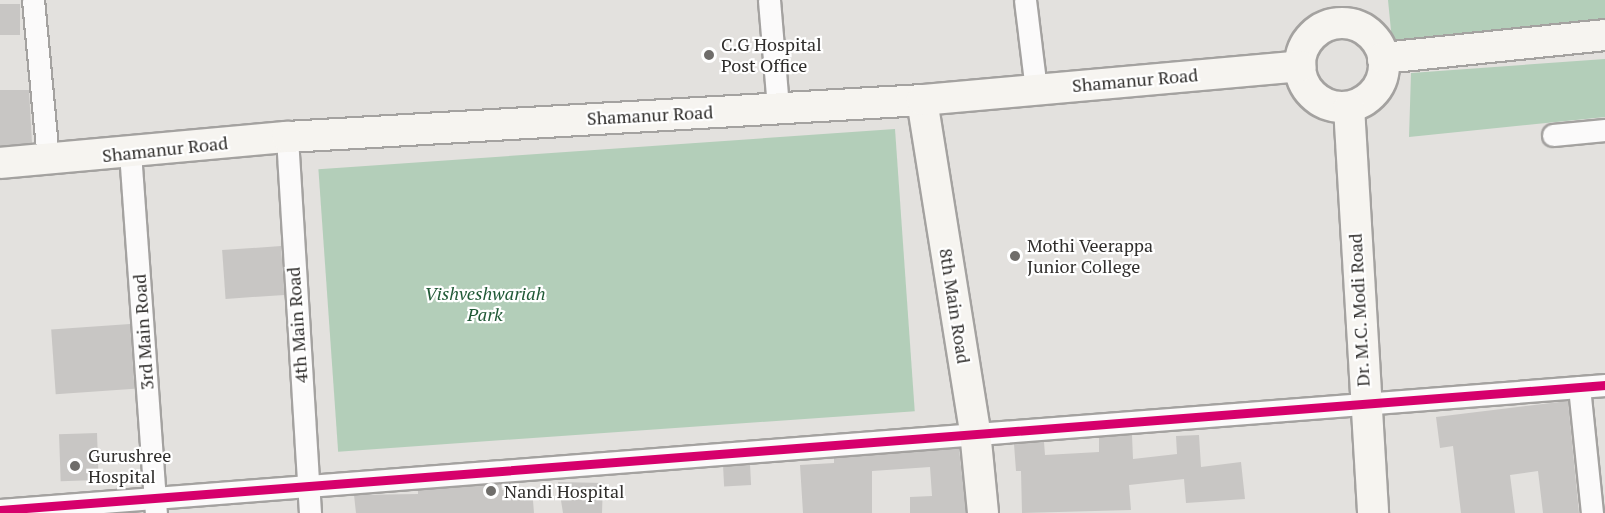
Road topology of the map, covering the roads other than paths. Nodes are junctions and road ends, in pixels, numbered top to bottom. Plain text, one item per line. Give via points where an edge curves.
1 (33, 0) edge
2 (769, 0) edge
3 (1025, 0) edge
4 (1338, 12) edge
5 (1605, 35) edge
6 (1383, 58) junction
7 (1300, 66) junction
8 (1036, 89) junction
9 (922, 100) junction
10 (1349, 107) junction
11 (778, 108) junction
12 (1605, 130) edge
13 (1553, 135) dead end
14 (287, 137) junction
15 (130, 152) junction
16 (48, 160) junction
17 (0, 163) edge
18 (1605, 385) edge
19 (1579, 387) junction
20 (1364, 404) junction
21 (975, 431) junction
22 (308, 485) junction
23 (155, 505) edge
24 (0, 510) edge
25 (310, 513) edge
26 (983, 513) edge
27 (1373, 513) edge
28 (1592, 513) edge

1 - 16 street
2 - 11 street
3 - 8 street
4 - 6 main road via 1367,32
4 - 7 main road via 1312,36
5 - 6 main road
6 - 10 main road via 1384,71 1376,91
7 - 8 main road, Shamanur Road
7 - 10 main road via 1303,81 1318,100
8 - 9 main road, Shamanur Road
9 - 11 main road, Shamanur Road
9 - 21 main road, 8th Main Road
10 - 20 main road, Dr. M.C. Modi Road
11 - 14 main road, Shamanur Road
12 - 13 street
14 - 15 main road, Shamanur Road
14 - 22 street, 4th Main Road
15 - 16 main road, Shamanur Road
15 - 23 street, 3rd Main Road
16 - 17 main road, Shamanur Road
18 - 19 street
19 - 20 street
19 - 28 street
20 - 21 street
20 - 27 main road, Dr. M.C. Modi Road
21 - 22 street
21 - 26 main road, 8th Main Road
22 - 23 street
22 - 25 street, 4th Main Road
23 - 24 street

